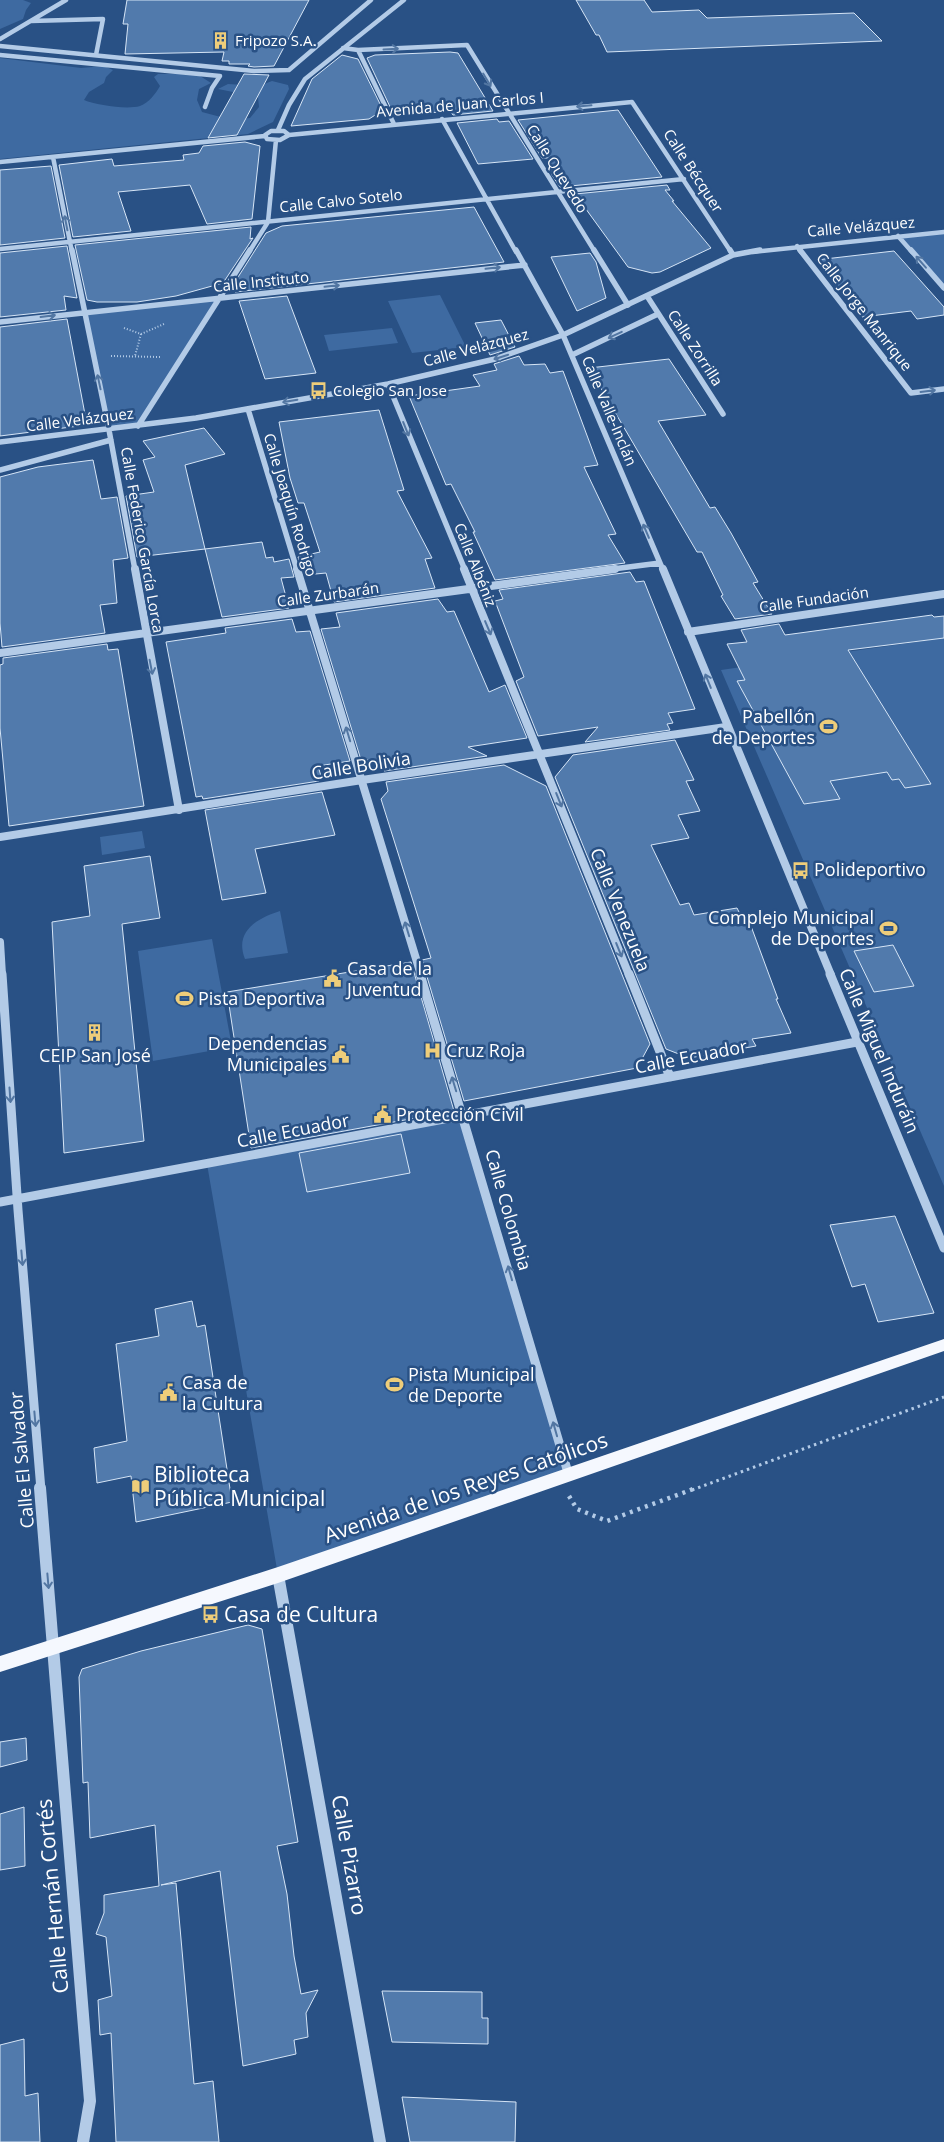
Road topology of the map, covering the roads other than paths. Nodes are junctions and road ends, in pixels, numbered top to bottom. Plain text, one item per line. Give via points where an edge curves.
1 (66, 0) edge
2 (370, 0) edge
3 (404, 0) edge
4 (31, 20) junction
5 (0, 39) edge
6 (0, 46) edge
7 (343, 48) junction
8 (358, 50) junction
9 (0, 55) edge
10 (96, 55) junction
11 (632, 102) joint
12 (205, 107) dead end
13 (508, 114) junction
14 (442, 119) junction
15 (394, 124) junction
16 (278, 130) junction
17 (289, 135) junction
18 (265, 136) junction
19 (276, 140) junction
20 (53, 157) junction
21 (0, 162) edge
22 (684, 179) junction
23 (558, 192) junction
24 (488, 199) junction
25 (268, 222) junction
26 (944, 232) edge
27 (898, 236) junction
28 (69, 242) junction
29 (796, 246) junction
30 (0, 249) edge
31 (733, 254) junction
32 (525, 265) junction
33 (944, 288) edge
34 (647, 296) junction
35 (217, 299) junction
36 (628, 305) junction
37 (84, 312) junction
38 (658, 314) junction
39 (0, 322) edge
40 (563, 336) junction
41 (572, 355) junction
42 (388, 384) junction
43 (944, 390) edge
44 (248, 408) junction
45 (723, 414) dead end
46 (138, 426) junction
47 (109, 430) junction
48 (110, 440) junction
49 (0, 442) edge
50 (0, 470) edge
51 (660, 563) junction
52 (471, 587) junction
53 (944, 594) edge
54 (309, 610) junction
55 (688, 632) junction
56 (145, 633) junction
57 (0, 653) edge
58 (726, 727) junction
59 (540, 754) junction
60 (362, 780) junction
61 (179, 810) junction
62 (0, 837) edge
63 (0, 942) edge
64 (857, 1042) junction
65 (670, 1077) junction
66 (464, 1116) junction
67 (17, 1200) junction
68 (0, 1202) edge
69 (944, 1248) edge
70 (944, 1346) edge
71 (564, 1478) junction
72 (278, 1575) junction
73 (53, 1646) junction
74 (0, 1664) edge
75 (84, 2142) edge
76 (380, 2142) edge

1 - 4 street
2 - 10 street via 289,70 254,71
3 - 7 street
4 - 5 street
4 - 10 street via 103,19
6 - 10 street
7 - 8 street
7 - 16 street via 305,79
8 -> 13 street, Calle Quevedo via 467,45
8 - 15 street
9 - 12 street via 220,76
11 -> 13 street, Avenida de Juan Carlos I
11 - 22 street, Calle Bécquer
13 - 14 street, Avenida de Juan Carlos I
13 - 23 street, Calle Quevedo
14 - 15 street, Avenida de Juan Carlos I
14 - 24 street, Calle Valle-Inclán
15 - 17 street, Avenida de Juan Carlos I
16 - 17 street
16 - 18 street
17 - 19 street, Avenida de Juan Carlos I
18 - 19 street
18 - 20 street
19 - 25 street
20 - 21 street
28 -> 20 street, Calle Federico García Lorca
22 - 23 street, Calle Calvo Sotelo
22 - 31 street, Calle Bécquer
23 - 24 street, Calle Calvo Sotelo
23 - 36 street, Calle Quevedo
24 - 25 street, Calle Calvo Sotelo
24 - 32 street, Calle Valle-Inclán
25 - 28 street, Calle Calvo Sotelo
25 - 35 street
26 - 27 street, Calle Velázquez
27 - 29 street, Calle Velázquez
33 -> 27 street
28 - 30 street, Calle Calvo Sotelo
28 - 37 street, Calle Federico García Lorca
29 - 31 street, Calle Velázquez
29 -> 43 street, Calle Jorge Manrique via 911,393
31 - 34 street, Calle Velázquez
35 -> 32 street, Calle Instituto
32 - 40 street, Calle Valle-Inclán
34 - 36 street, Calle Velázquez
34 - 38 street, Calle Zorrilla
35 - 37 street, Calle Instituto
35 - 46 street
36 - 40 street, Calle Velázquez
39 -> 37 street, Calle Instituto
47 -> 37 street, Calle Federico García Lorca
38 -> 41 street
38 - 45 street, Calle Zorrilla
40 - 41 street, Calle Valle-Inclán
40 -> 42 street, Calle Velázquez via 495,359
51 -> 41 street, Calle Valle-Inclán
42 -> 44 street, Calle Velázquez
42 -> 52 street, Calle Albéniz
44 - 46 street, Calle Velázquez
44 - 54 street, Calle Joaquín Rodrigo
46 - 47 street, Calle Velázquez
47 - 48 street, Calle Federico García Lorca
47 - 49 street, Calle Velázquez
48 - 50 street
48 - 56 street, Calle Federico García Lorca
51 - 52 street, Calle Zurbarán
51 - 55 street, Calle Valle-Inclán
52 - 54 street, Calle Zurbarán
52 -> 59 street, Calle Albéniz
53 - 55 street, Calle Fundación
54 - 56 street, Calle Zurbarán
60 -> 54 street, Calle Joaquín Rodrigo
58 -> 55 street, Calle Valle-Inclán
56 - 57 street, Calle Zurbarán
56 -> 61 street, Calle Federico García Lorca
58 - 59 street, Calle Bolivia
58 - 64 street, Calle Miguel Induráin
59 - 60 street, Calle Bolivia
59 -> 65 street, Calle Venezuela
60 - 61 street, Calle Bolivia
66 -> 60 street, Calle Colombia
61 - 62 street, Calle Bolivia
63 -> 67 street, Calle El Salvador
64 - 65 street, Calle Ecuador
64 - 69 street, Calle Miguel Induráin
65 - 66 street, Calle Ecuador
66 - 67 street, Calle Ecuador
71 -> 66 street, Calle Colombia
67 - 68 street, Calle Ecuador
67 -> 73 street, Calle El Salvador
70 - 71 main road, Avenida de los Reyes Católicos
71 - 72 main road, Avenida de los Reyes Católicos
72 - 73 main road, Avenida de los Reyes Católicos
72 - 76 street, Calle Pizarro
73 - 74 main road, Avenida de los Reyes Católicos
73 - 75 street, Calle Hernán Cortés via 90,2102

